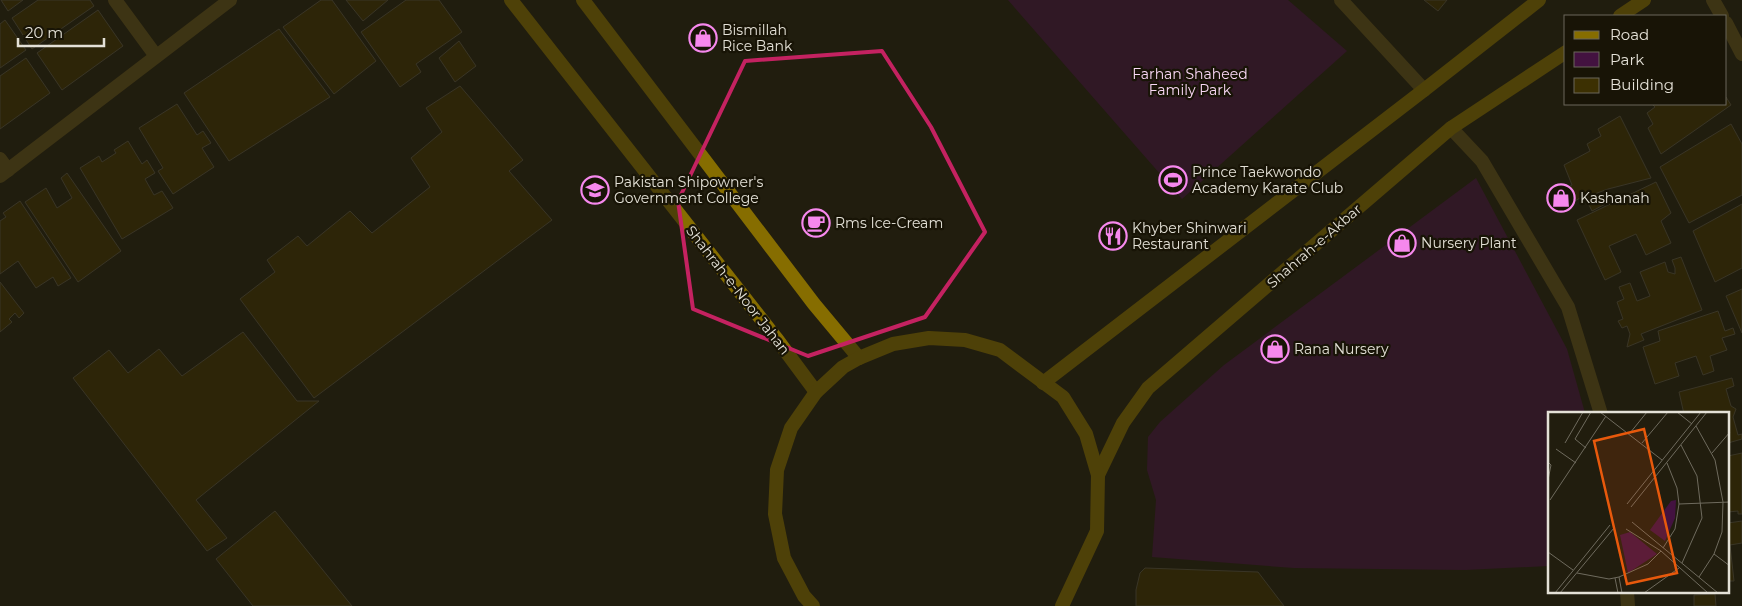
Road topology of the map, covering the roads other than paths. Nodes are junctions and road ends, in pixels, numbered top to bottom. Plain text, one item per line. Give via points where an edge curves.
1 (115, 0) edge
2 (230, 0) edge
3 (511, 0) edge
4 (583, 0) edge
5 (1341, 0) edge
6 (1538, 0) edge
7 (1644, 0) edge
8 (1713, 0) edge
9 (1622, 15) edge
10 (1721, 15) edge
11 (1727, 26) edge
12 (1564, 53) edge
13 (1742, 54) edge
14 (156, 56) junction
15 (1424, 90) junction
16 (1451, 128) junction
17 (3, 168) edge
18 (859, 358) junction
19 (1043, 383) junction
20 (816, 392) junction
21 (1600, 412) edge
22 (1098, 475) junction
23 (813, 606) edge
24 (1062, 606) edge

1 - 14 street
2 - 14 street
3 - 20 main road, Shahrah-e-Noor Jahan
4 - 18 main road via 814,304
5 - 15 street
6 - 15 main road
7 - 9 main road
8 - 10 street
11 - 13 street
12 - 16 main road, Shahrah-e-Akbar
14 - 17 street
15 - 19 main road
16 - 21 street via 1482,161 1568,307
16 - 22 main road, Shahrah-e-Akbar via 1148,388 1123,424
18 - 19 main road via 893,344 920,339 965,340 1000,350
18 - 20 main road
19 - 22 main road via 1063,397 1086,434
20 - 23 main road via 791,428 777,470 774,514 784,558 804,596
22 - 24 main road via 1097,531

